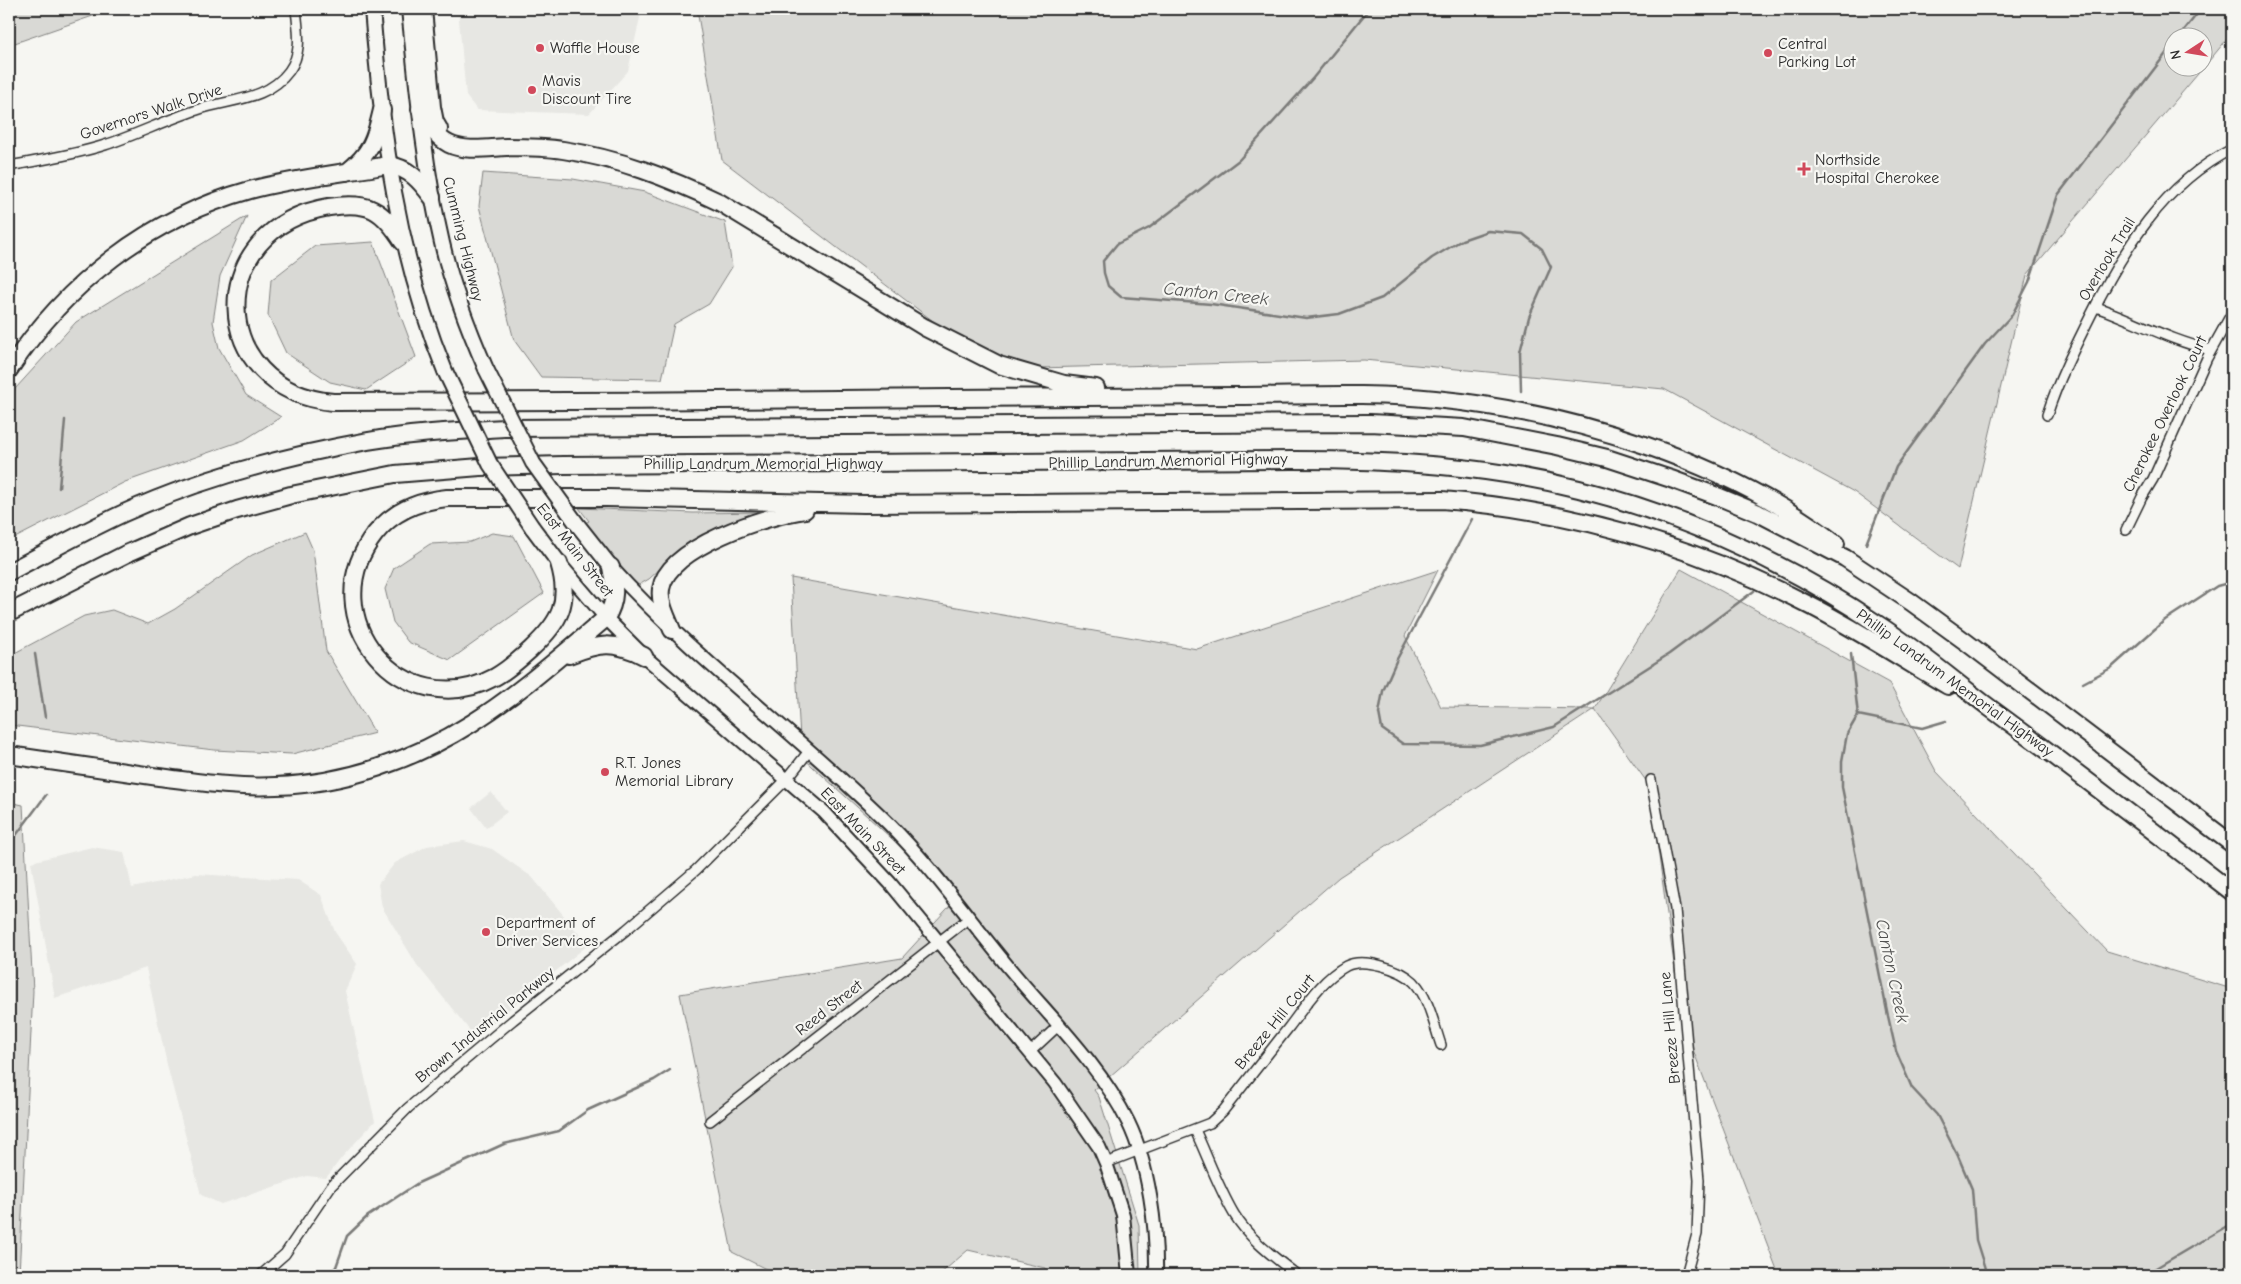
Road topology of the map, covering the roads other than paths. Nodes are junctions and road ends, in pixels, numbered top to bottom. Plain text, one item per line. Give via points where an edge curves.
1 (296, 9) edge
2 (372, 9) edge
3 (409, 9) edge
4 (423, 9) edge
5 (382, 110) junction
6 (420, 110) junction
7 (513, 147) junction
8 (2232, 149) edge
9 (389, 165) junction
10 (9, 166) edge
11 (347, 172) junction
12 (432, 196) junction
13 (403, 242) junction
14 (2097, 303) junction
15 (2232, 313) edge
16 (2212, 350) junction
17 (9, 370) edge
18 (1163, 396) junction
19 (2047, 415) dead end
20 (533, 463) joint
21 (864, 504) junction
22 (2126, 530) dead end
23 (559, 563) junction
24 (611, 567) junction
25 (9, 572) edge
26 (1911, 602) junction
27 (9, 613) edge
28 (606, 618) junction
29 (672, 630) junction
30 (644, 656) junction
31 (553, 662) junction
32 (2021, 730) junction
33 (809, 751) junction
34 (9, 755) edge
35 (786, 779) junction
36 (1651, 780) dead end
37 (2232, 844) edge
38 (2232, 892) edge
39 (968, 919) junction
40 (938, 941) junction
41 (1058, 1026) junction
42 (1442, 1045) dead end
43 (1030, 1052) junction
44 (710, 1121) dead end
45 (1195, 1130) junction
46 (1138, 1152) junction
47 (1106, 1163) junction
48 (261, 1275) edge
49 (1129, 1275) edge
50 (1156, 1275) edge
51 (1297, 1275) edge
52 (1686, 1275) edge

1 - 10 street, Governors Walk Drive via 298,56 289,72 262,94 199,109 105,145
2 - 5 main road
3 - 6 main road, Cumming Highway
4 - 7 highway via 432,107 441,132 456,141 486,140 504,142
5 - 9 main road
5 - 11 highway via 371,147 364,158
6 - 7 highway via 437,135 449,144 475,149
6 - 12 main road, Cumming Highway
7 - 18 highway via 562,150 599,157 688,187 719,202 924,327 999,365 1064,384
8 - 14 street, Overlook Trail via 2197,171 2166,199 2132,242
9 - 11 highway
9 - 12 highway via 412,174
9 - 13 main road
11 - 17 highway via 230,196 153,230 116,254 78,286 48,318
12 - 20 main road, Cumming Highway, bridge via 454,287 486,369
13 - 18 highway via 382,214 363,205 318,209 274,228 250,255 238,285 240,329 258,367 281,387 299,396 333,402
13 - 23 main road, East Main Street, bridge via 446,371 490,464
14 - 16 street via 2099,308 2185,344
14 - 19 street, Overlook Trail
15 - 16 street, Cherokee Overlook Court
16 - 22 street, Cherokee Overlook Court
18 - 26 highway via 1388,395 1432,398 1501,406 1585,426 1674,456 1765,498 1826,535
20 - 24 main road, East Main Street, bridge
21 - 23 highway via 607,498 459,498 421,502 388,520 363,550 353,580 353,609 371,651 394,673 422,686 446,690 467,688 497,676 552,628 564,600
21 - 29 highway via 779,515 742,526 709,542 673,566 664,580 662,604
21 - 32 highway via 1442,500 1566,517 1659,542 1768,584 1845,624
23 - 28 main road, East Main Street
24 - 28 highway via 616,593
24 - 29 main road, East Main Street
25 - 26 highway via 124,513 218,478 302,454 403,436 504,428 1370,423 1464,428 1494,433 1607,458 1671,479 1758,513 1806,537 1845,558
26 - 37 highway
27 - 32 highway, Phillip Landrum Memorial Highway via 126,554 206,521 291,495 404,473 573,464 1378,461 1449,466 1551,483 1625,502 1710,533 1783,568 1847,604
28 - 30 main road, East Main Street
28 - 31 highway
29 - 33 main road, East Main Street
30 - 31 highway via 608,644 589,647
30 - 35 main road, East Main Street
31 - 34 highway via 493,710 432,745 382,766 328,780 277,786 234,786
32 - 38 highway, Phillip Landrum Memorial Highway
33 - 35 street, Brown Industrial Parkway
33 - 39 main road, East Main Street via 889,824 943,884
35 - 40 main road, East Main Street via 824,812
35 - 48 street, Brown Industrial Parkway via 696,870 408,1108 332,1186 284,1254
36 - 52 street, Breeze Hill Lane via 1675,909 1698,1180 1697,1234
39 - 40 street, Reed Street
39 - 41 main road, East Main Street
40 - 43 main road, East Main Street
40 - 44 street, Reed Street
41 - 43 street
41 - 46 main road, East Main Street via 1084,1054 1120,1107
42 - 45 street, Breeze Hill Court via 1426,1002 1413,982 1395,970 1375,964 1348,965 1332,975 1310,1000 1223,1111 1210,1123
43 - 47 main road, East Main Street via 1099,1147
45 - 46 street, Breeze Hill Court
45 - 51 street via 1235,1216 1263,1248
46 - 47 street, Breeze Hill Court
46 - 50 main road, East Main Street via 1152,1215
47 - 49 main road, East Main Street via 1123,1215

